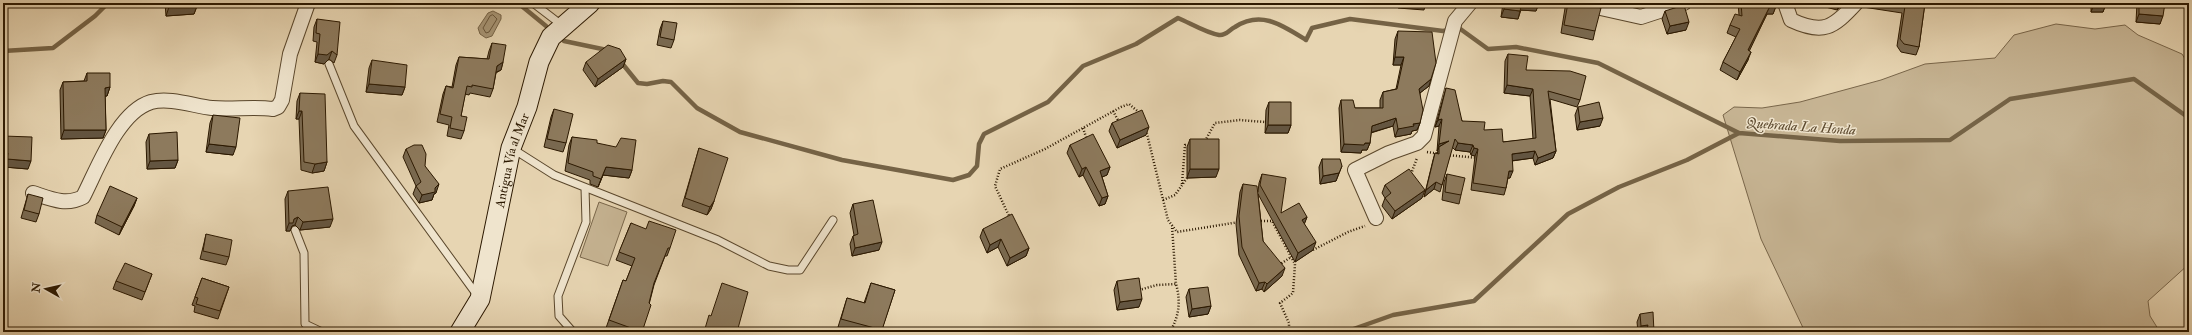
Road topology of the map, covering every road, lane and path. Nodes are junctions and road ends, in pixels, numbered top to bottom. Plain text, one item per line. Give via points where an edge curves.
1 (308, 3) edge
2 (533, 3) edge
3 (590, 3) edge
4 (1283, 3) edge
5 (1299, 3) edge
6 (1360, 3) edge
7 (1377, 3) edge
8 (1470, 3) edge
9 (1578, 3) edge
10 (1684, 3) edge
11 (1784, 3) edge
12 (1856, 3) edge
13 (563, 27) junction
14 (329, 64) dead end
15 (1113, 111) junction
16 (1143, 116) edge
17 (1265, 122) dead end
18 (1145, 123) edge
19 (1122, 125) edge
20 (1083, 128) junction
21 (1088, 142) edge
22 (1199, 143) edge
23 (1192, 144) edge
24 (511, 148) junction
25 (1425, 152) dead end
26 (1479, 159) edge
27 (1187, 178) dead end
28 (1182, 184) junction
29 (586, 188) junction
30 (33, 193) dead end
31 (1163, 200) junction
32 (1376, 218) joint
33 (833, 220) dead end
34 (1244, 221) edge
35 (1251, 221) edge
36 (1009, 222) edge
37 (1172, 226) junction
38 (295, 230) edge
39 (1313, 250) edge
40 (1291, 257) junction
41 (1275, 268) edge
42 (1176, 284) junction
43 (1137, 291) edge
44 (480, 299) junction
45 (322, 332) edge
46 (460, 332) edge
47 (573, 332) edge
48 (1170, 332) edge
49 (1289, 332) edge

1 - 30 street via 290,54 282,100 278,107 214,108 174,102 152,102 134,111 116,134 83,197 74,202 63,202
2 - 13 lane
3 - 13 main road, Antigua Vía al Mar
4 - 5 lane
6 - 7 lane
8 - 32 street via 1455,21 1424,136 1417,143 1389,153 1355,170
9 - 10 street via 1641,18
11 - 12 street via 1791,20 1809,28 1828,27
13 - 24 main road, Antigua Vía al Mar via 551,37 539,62 527,108
14 - 44 lane via 354,126
15 - 16 path via 1129,104
15 - 19 path
15 - 20 path
17 - 22 path via 1240,120 1215,123 1206,141
18 - 31 path
20 - 21 path
20 - 36 path via 1000,169 995,186 1010,216
23 - 28 path via 1185,145
24 - 29 lane via 554,175
24 - 44 main road, Antigua Vía al Mar
25 - 26 path
27 - 28 path
28 - 31 path via 1175,195
29 - 33 lane via 718,240 770,266 788,270 800,270
29 - 47 lane via 586,222 558,296 559,316
31 - 37 path
32 - 39 path via 1361,228
34 - 37 path via 1177,232
35 - 40 path via 1272,221
37 - 42 path
38 - 45 lane via 304,253 305,324
40 - 41 path
40 - 49 path via 1295,264 1293,293 1280,303 1289,323
42 - 43 path via 1157,285
42 - 48 path via 1180,296 1179,309
44 - 46 main road, Antigua Vía al Mar

